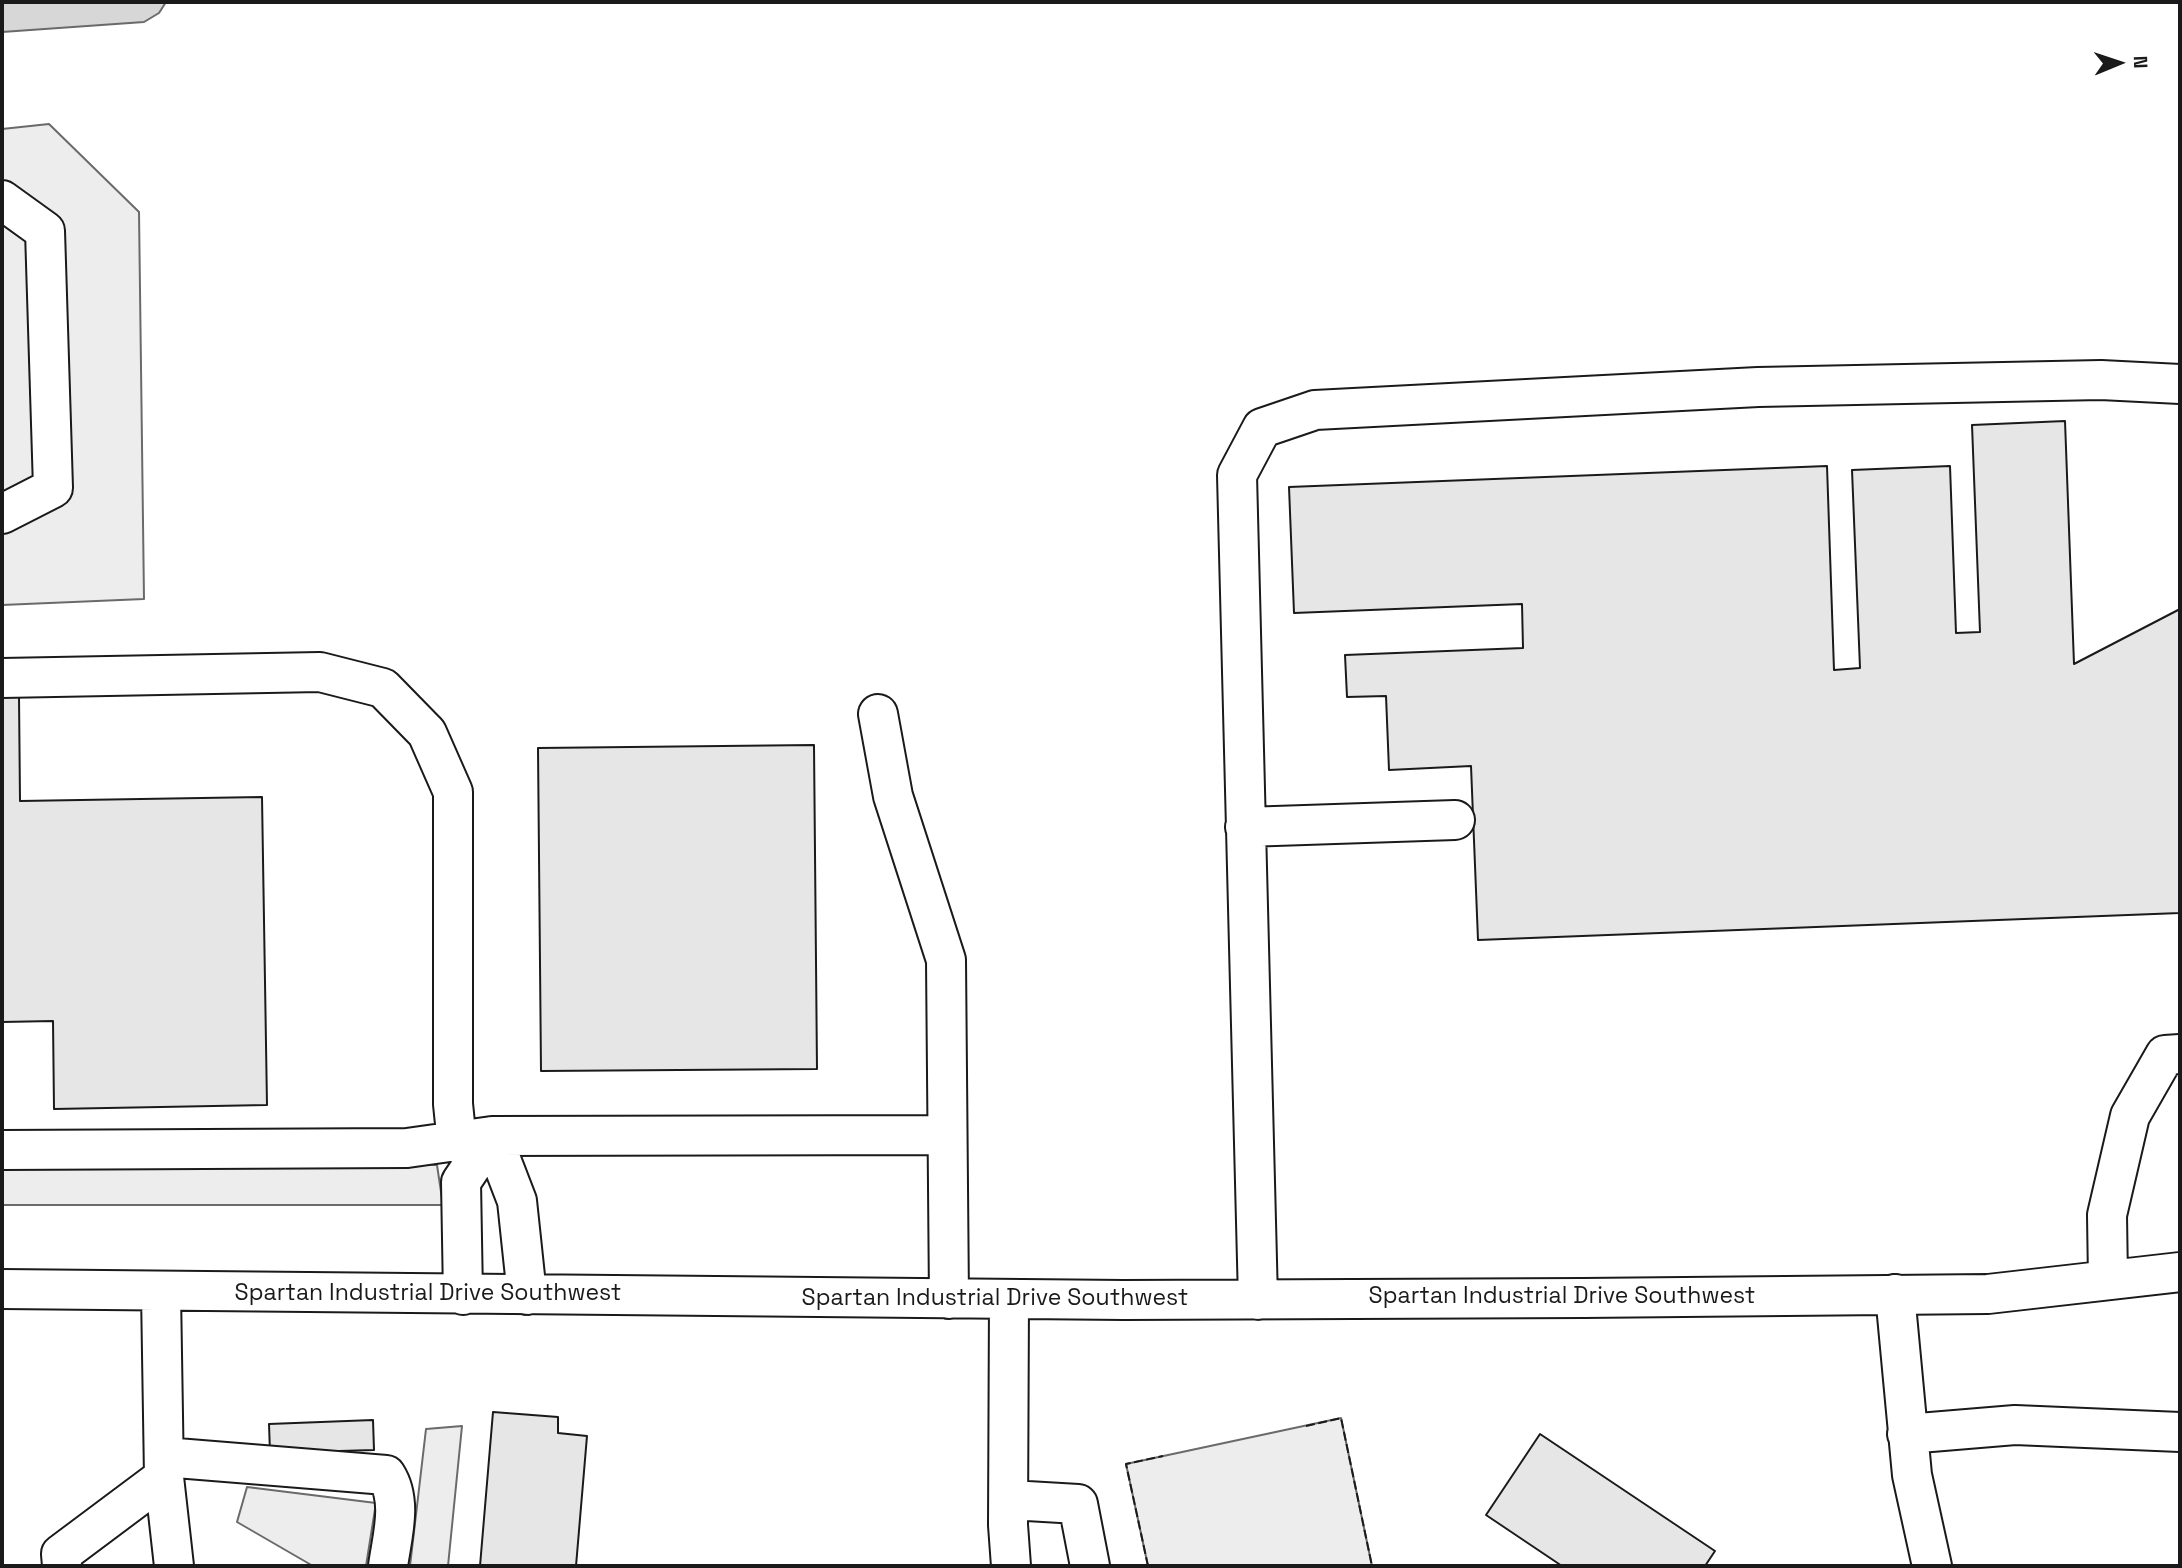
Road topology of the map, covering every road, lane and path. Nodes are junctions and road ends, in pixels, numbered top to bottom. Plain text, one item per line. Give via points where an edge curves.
1 (2, 200) edge
2 (2180, 384) edge
3 (2, 514) edge
4 (2, 678) edge
5 (878, 714) dead end
6 (1455, 820) dead end
7 (1245, 827) junction
8 (2180, 1054) edge
9 (947, 1135) junction
10 (474, 1139) junction
11 (2, 1150) edge
12 (2180, 1272) edge
13 (2108, 1280) junction
14 (2, 1289) edge
15 (161, 1292) junction
16 (463, 1294) junction
17 (1895, 1294) junction
18 (527, 1295) junction
19 (949, 1299) junction
20 (1009, 1300) junction
21 (1258, 1300) junction
22 (2180, 1432) edge
23 (1907, 1434) junction
24 (164, 1467) junction
25 (1010, 1500) junction
26 (62, 1566) edge
27 (174, 1566) edge
28 (388, 1566) edge
29 (1011, 1566) edge
30 (1090, 1566) edge
31 (1933, 1566) edge

1 - 3 street via 45,231 53,488
2 - 7 street via 2101,380 1758,387 1315,410 1262,428 1237,475
4 - 10 street via 320,672 383,688 427,733 453,792 453,1104
5 - 9 street via 894,796 946,960
6 - 7 street
7 - 21 street
8 - 13 street via 2165,1055 2130,1116 2107,1214
9 - 10 street
9 - 19 street
10 - 11 street via 407,1148
10 - 16 street via 461,1182
10 - 18 street via 517,1201
12 - 13 street, Spartan Industrial Drive Southwest
13 - 17 street, Spartan Industrial Drive Southwest via 1988,1294
14 - 15 street, Spartan Industrial Drive Southwest
15 - 16 street, Spartan Industrial Drive Southwest
15 - 24 street
16 - 18 street, Spartan Industrial Drive Southwest
17 - 21 street, Spartan Industrial Drive Southwest
17 - 23 street
18 - 19 street, Spartan Industrial Drive Southwest
19 - 20 street, Spartan Industrial Drive Southwest
20 - 21 street, Spartan Industrial Drive Southwest
20 - 25 street
22 - 23 street via 2014,1425
23 - 31 street
24 - 26 street via 61,1554
24 - 27 street
24 - 28 street via 386,1475 394,1488 395,1506
25 - 29 street
25 - 30 street via 1078,1504

